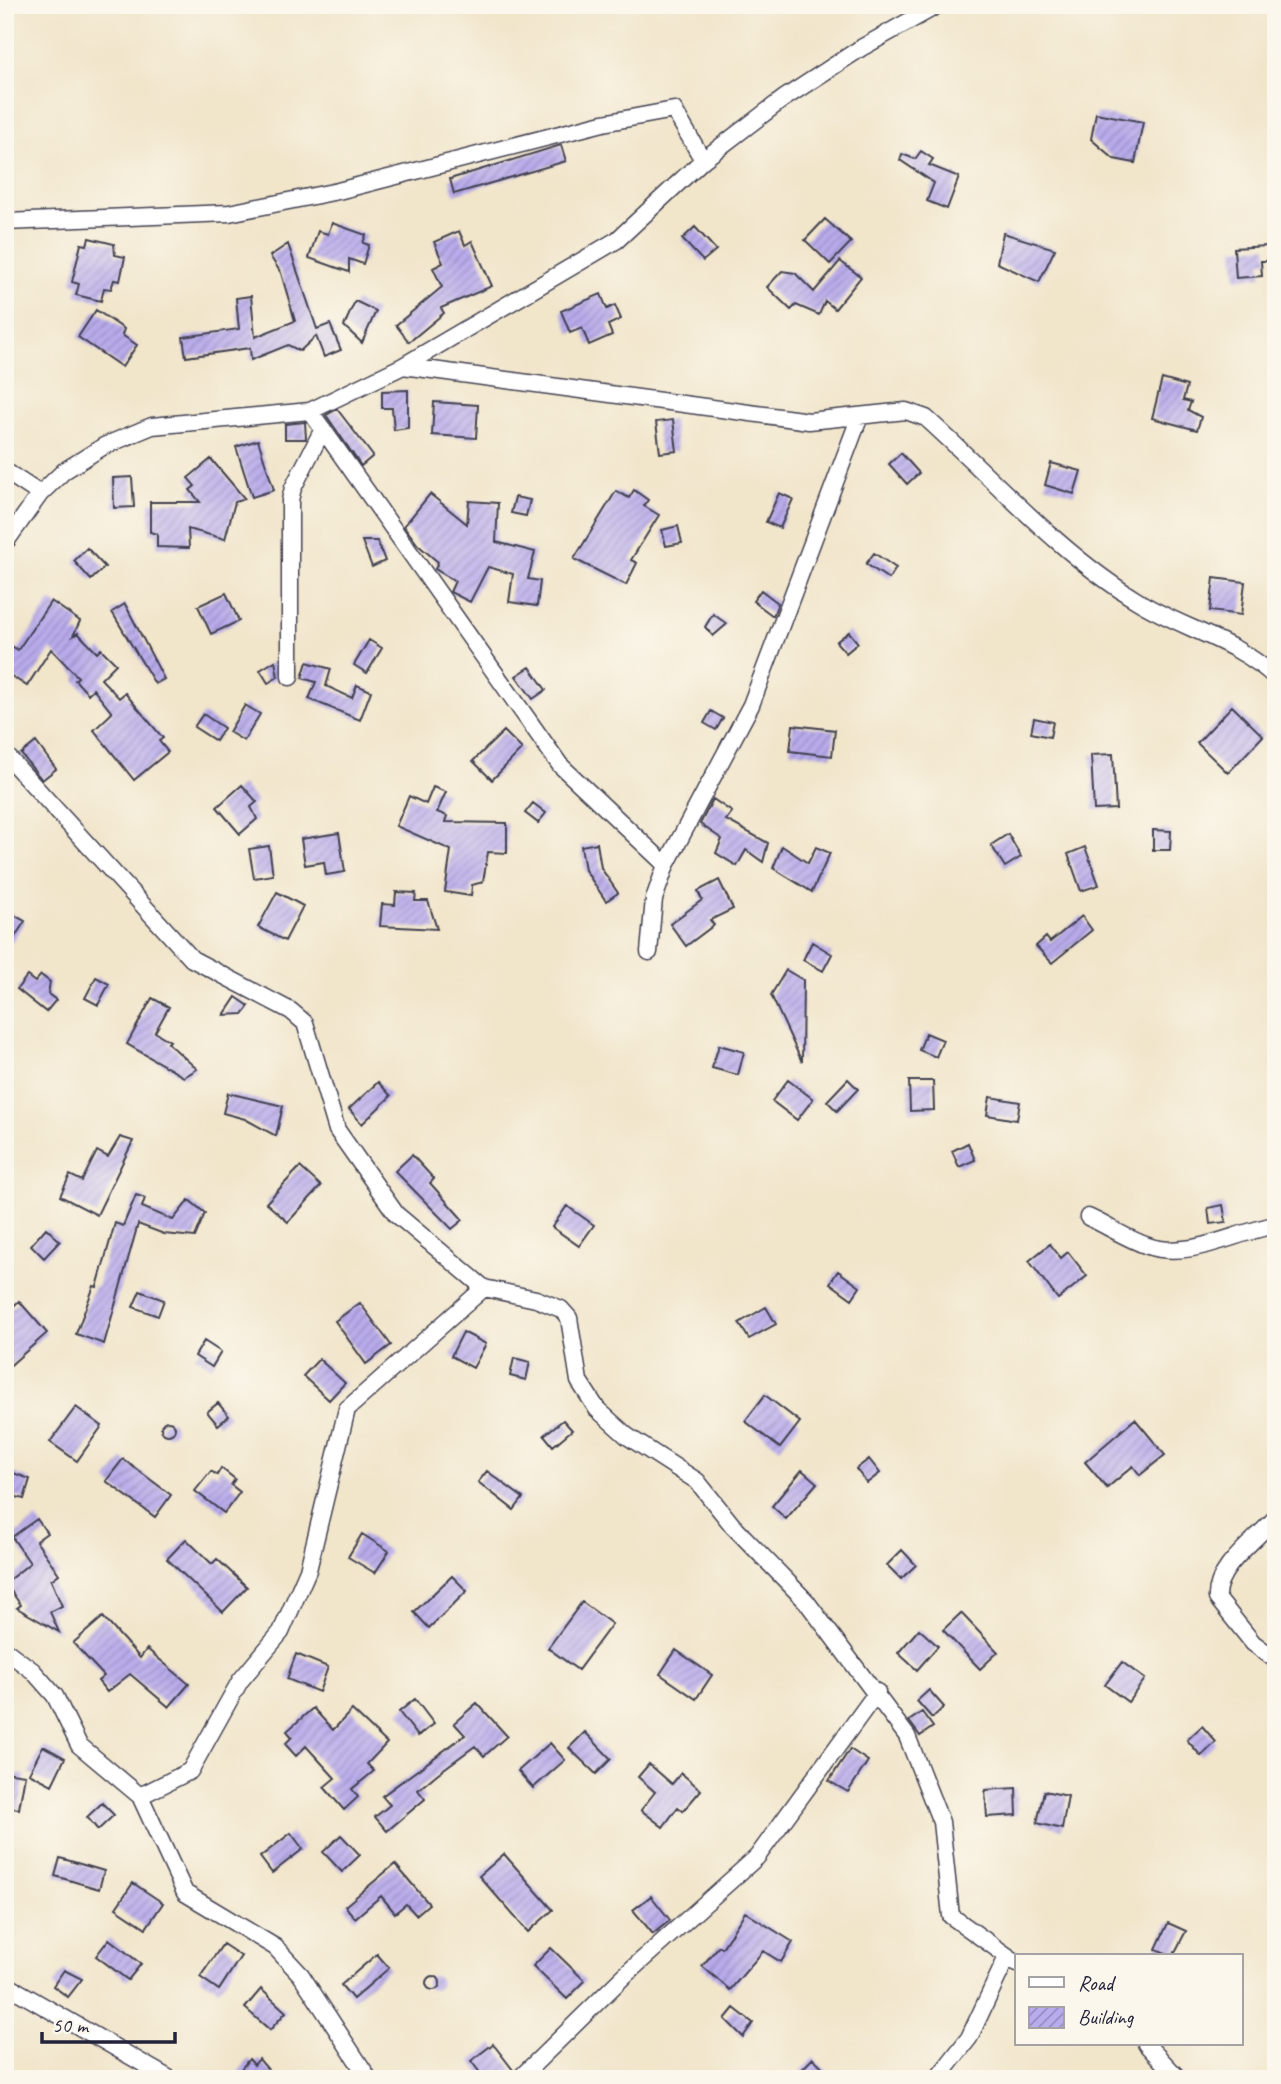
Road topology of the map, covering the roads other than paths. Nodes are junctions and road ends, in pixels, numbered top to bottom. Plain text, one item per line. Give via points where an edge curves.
1 (938, 5) edge
2 (703, 160) junction
3 (5, 222) edge
4 (403, 366) junction
5 (310, 411) junction
6 (860, 416) junction
7 (323, 429) junction
8 (5, 471) edge
9 (40, 494) junction
10 (5, 542) edge
11 (290, 677) dead end
12 (1276, 678) edge
13 (5, 754) edge
14 (666, 864) junction
15 (649, 952) dead end
16 (1088, 1217) dead end
17 (1276, 1225) edge
18 (484, 1288) junction
19 (1276, 1517) edge
20 (5, 1650) edge
21 (1276, 1660) edge
22 (877, 1692) junction
23 (140, 1796) junction
24 (1012, 1960) edge
25 (5, 1984) edge
26 (1148, 2046) edge
27 (170, 2079) edge
28 (369, 2079) edge
29 (519, 2079) edge
30 (937, 2079) edge
31 (1180, 2079) edge

1 - 2 street via 783,99
2 - 3 street via 674,110 661,111 338,191 229,213
2 - 4 street via 617,240
4 - 5 street
4 - 6 street via 809,421
5 - 7 street
5 - 9 street via 152,426 104,446 64,471
6 - 12 street via 906,411 926,418 1067,548 1135,600 1244,653
6 - 14 street via 751,705
7 - 11 street via 290,500
7 - 14 street via 560,765
8 - 9 street
9 - 10 street
13 - 18 street via 192,960 291,1011 305,1023 337,1129 396,1214
14 - 15 street via 654,899
16 - 17 street via 1148,1246 1171,1250
18 - 22 street via 561,1309 569,1318 579,1381 597,1409 626,1436 697,1481 733,1526 806,1601
18 - 23 street via 347,1409 308,1570 281,1632 240,1681 190,1771
19 - 21 street via 1240,1554 1217,1589 1217,1598 1253,1643
20 - 23 street via 33,1671 55,1696 79,1745
22 - 24 street via 907,1736 941,1822 951,1916
22 - 29 street via 757,1857 624,1976
23 - 28 street via 185,1893 275,1947 301,1975
24 - 30 street via 969,2038
25 - 27 street
26 - 31 street

